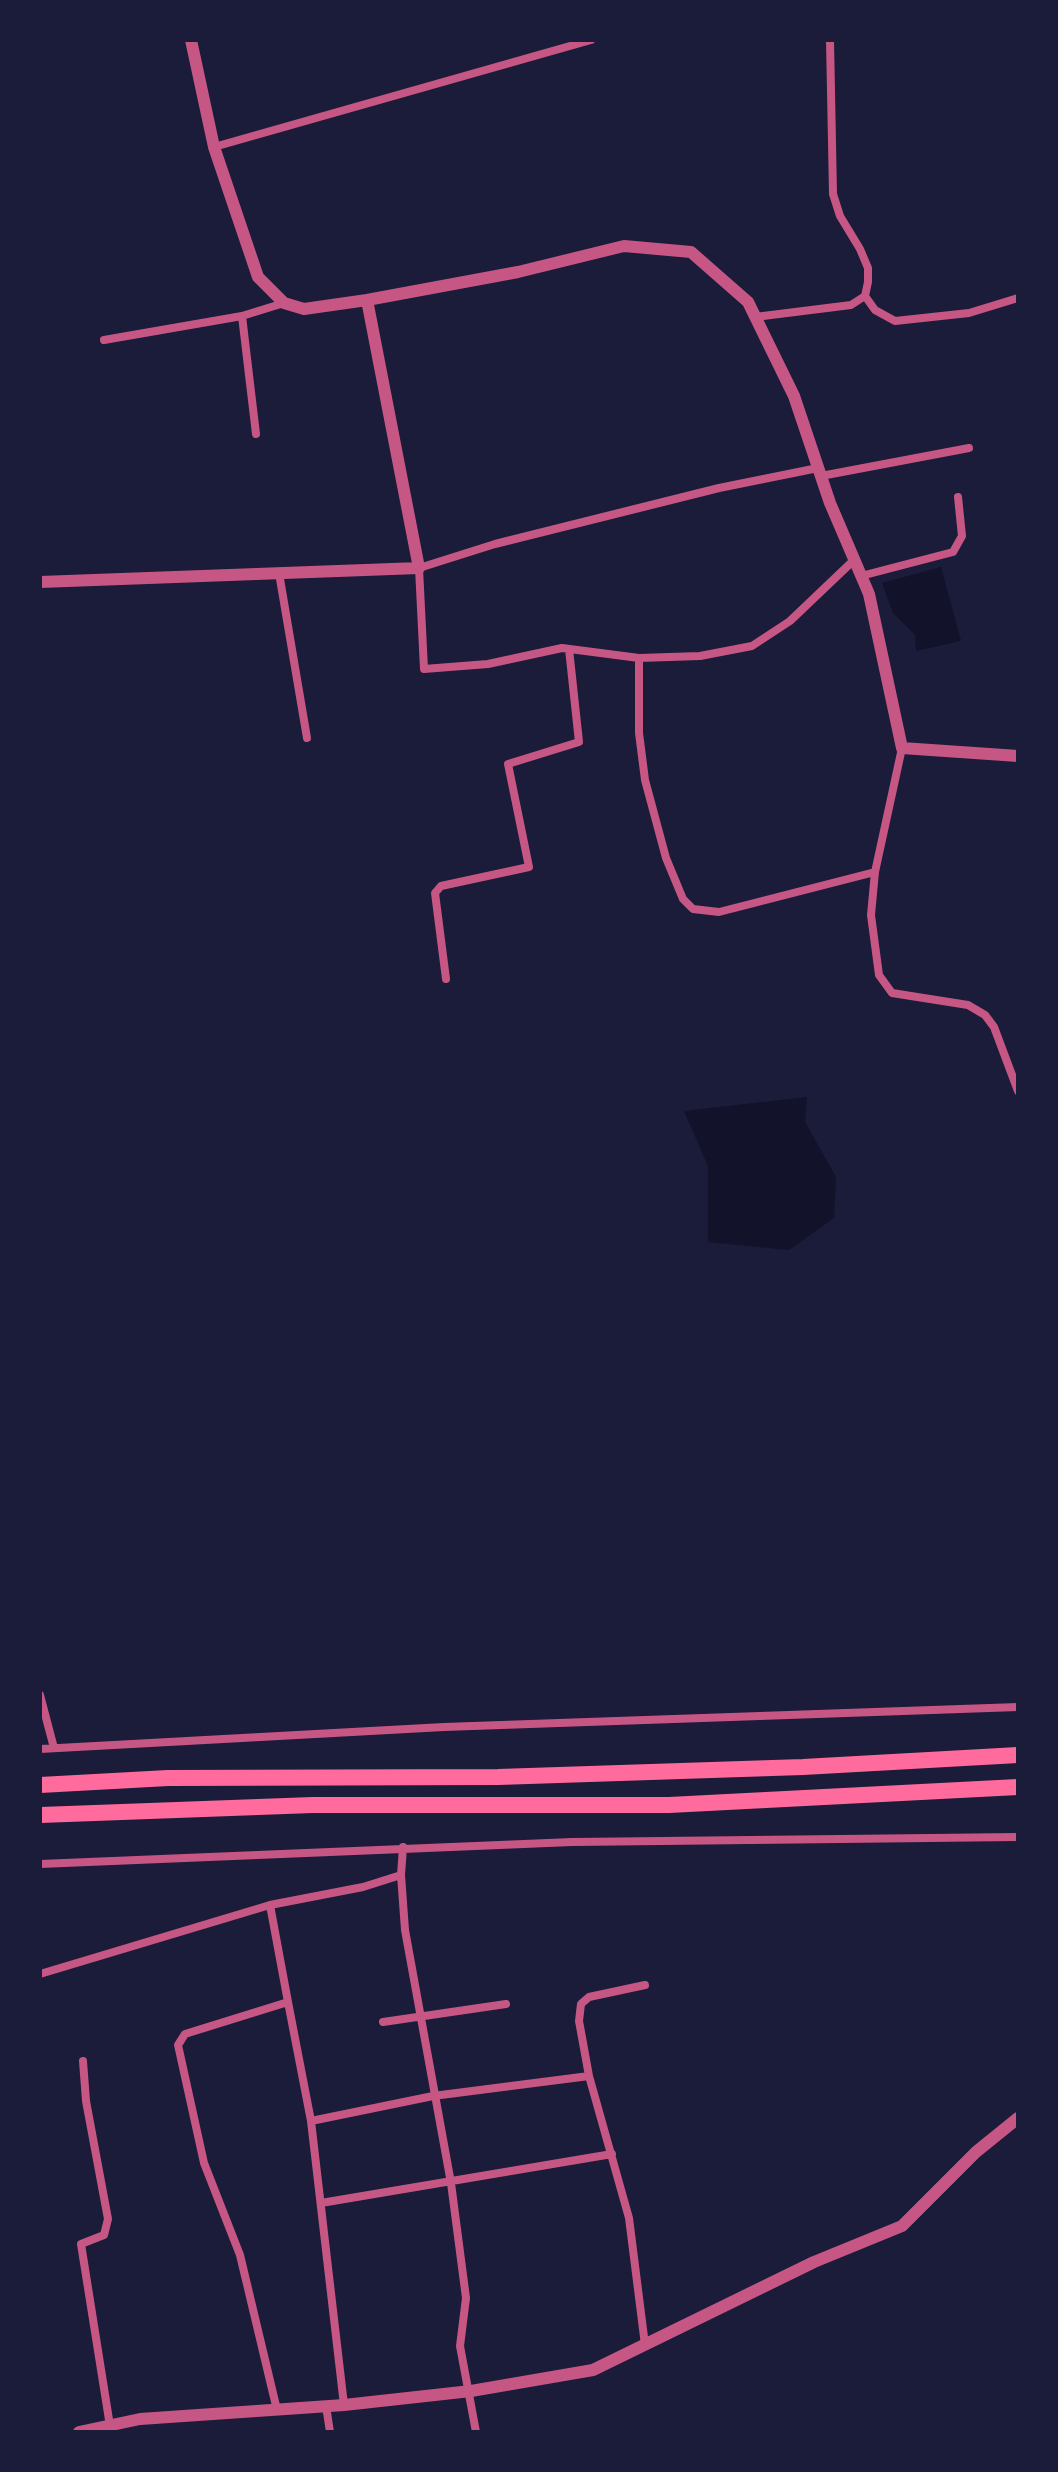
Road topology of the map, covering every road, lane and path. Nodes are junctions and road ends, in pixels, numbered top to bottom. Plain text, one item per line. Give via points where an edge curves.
1 (191, 40) edge
2 (591, 40) edge
3 (830, 40) edge
4 (214, 147) junction
5 (865, 296) junction
6 (1018, 298) edge
7 (367, 300) junction
8 (284, 303) junction
9 (242, 316) junction
10 (755, 317) junction
11 (104, 340) dead end
12 (256, 434) dead end
13 (969, 448) dead end
14 (818, 468) junction
15 (958, 497) dead end
16 (854, 560) junction
17 (419, 568) junction
18 (279, 573) junction
19 (861, 576) junction
20 (40, 582) edge
21 (569, 649) junction
22 (639, 658) junction
23 (307, 738) dead end
24 (902, 748) junction
25 (1018, 756) edge
26 (875, 872) junction
27 (446, 979) dead end
28 (1018, 1091) edge
29 (40, 1695) edge
30 (1018, 1707) edge
31 (54, 1748) junction
32 (40, 1749) edge
33 (1018, 1755) edge
34 (40, 1785) edge
35 (1018, 1787) edge
36 (40, 1815) edge
37 (1018, 1837) edge
38 (403, 1847) junction
39 (40, 1864) edge
40 (401, 1875) junction
41 (270, 1905) junction
42 (40, 1974) edge
43 (645, 1985) dead end
44 (288, 2002) junction
45 (506, 2004) dead end
46 (420, 2015) junction
47 (383, 2022) dead end
48 (83, 2061) dead end
49 (589, 2076) junction
50 (433, 2096) junction
51 (1018, 2118) edge
52 (311, 2121) junction
53 (612, 2154) junction
54 (451, 2183) junction
55 (321, 2203) junction
56 (645, 2345) junction
57 (471, 2391) junction
58 (344, 2405) junction
59 (326, 2406) junction
60 (277, 2410) junction
61 (110, 2426) junction
62 (79, 2432) edge
63 (330, 2432) edge
64 (476, 2432) edge

1 - 4 street
2 - 4 street
3 - 5 street via 833,194 868,268
4 - 8 street via 258,277
5 - 6 street via 875,310 895,321 969,313
5 - 10 street via 827,310
7 - 8 street via 304,309
7 - 10 street via 624,246 691,252 748,302
7 - 17 street
8 - 9 street
9 - 11 street
9 - 12 street
10 - 14 street via 794,396
13 - 14 street via 821,476
14 - 16 street
14 - 17 street via 495,544
15 - 19 street via 962,536 953,552
16 - 19 street
16 - 22 street via 790,621 752,646 700,656
17 - 18 street
17 - 21 street via 424,669
18 - 20 street
18 - 23 street
19 - 24 street
21 - 22 street
21 - 27 street via 579,742 508,764 529,867 441,886 435,893
22 - 26 street via 645,780 666,858 683,899 693,909 719,912
24 - 25 street
24 - 26 street
26 - 28 street via 873,948 884,987 920,1000 968,1005 985,1015
29 - 31 street
30 - 31 street via 444,1727
31 - 32 street
33 - 34 highway via 529,1776 168,1778
35 - 36 highway via 669,1805 298,1805
37 - 38 street
38 - 39 street
38 - 40 street
40 - 41 street
40 - 46 street
41 - 42 street
41 - 44 street
43 - 49 street via 589,1997 581,2004
44 - 52 street
44 - 60 street via 185,2034 178,2045 204,2163 240,2255
45 - 46 street
46 - 47 street
46 - 50 street
48 - 61 street via 108,2219 104,2235 81,2244
49 - 50 street
49 - 53 street
50 - 52 street
50 - 54 street
51 - 56 street via 902,2226 814,2262
52 - 55 street
53 - 54 street
53 - 56 street via 629,2218
54 - 55 street
54 - 57 street via 466,2298 460,2346
55 - 58 street
56 - 57 street via 593,2370
57 - 58 street
57 - 64 street
58 - 59 street
59 - 60 street
59 - 63 street
60 - 61 street via 140,2419
61 - 62 street

